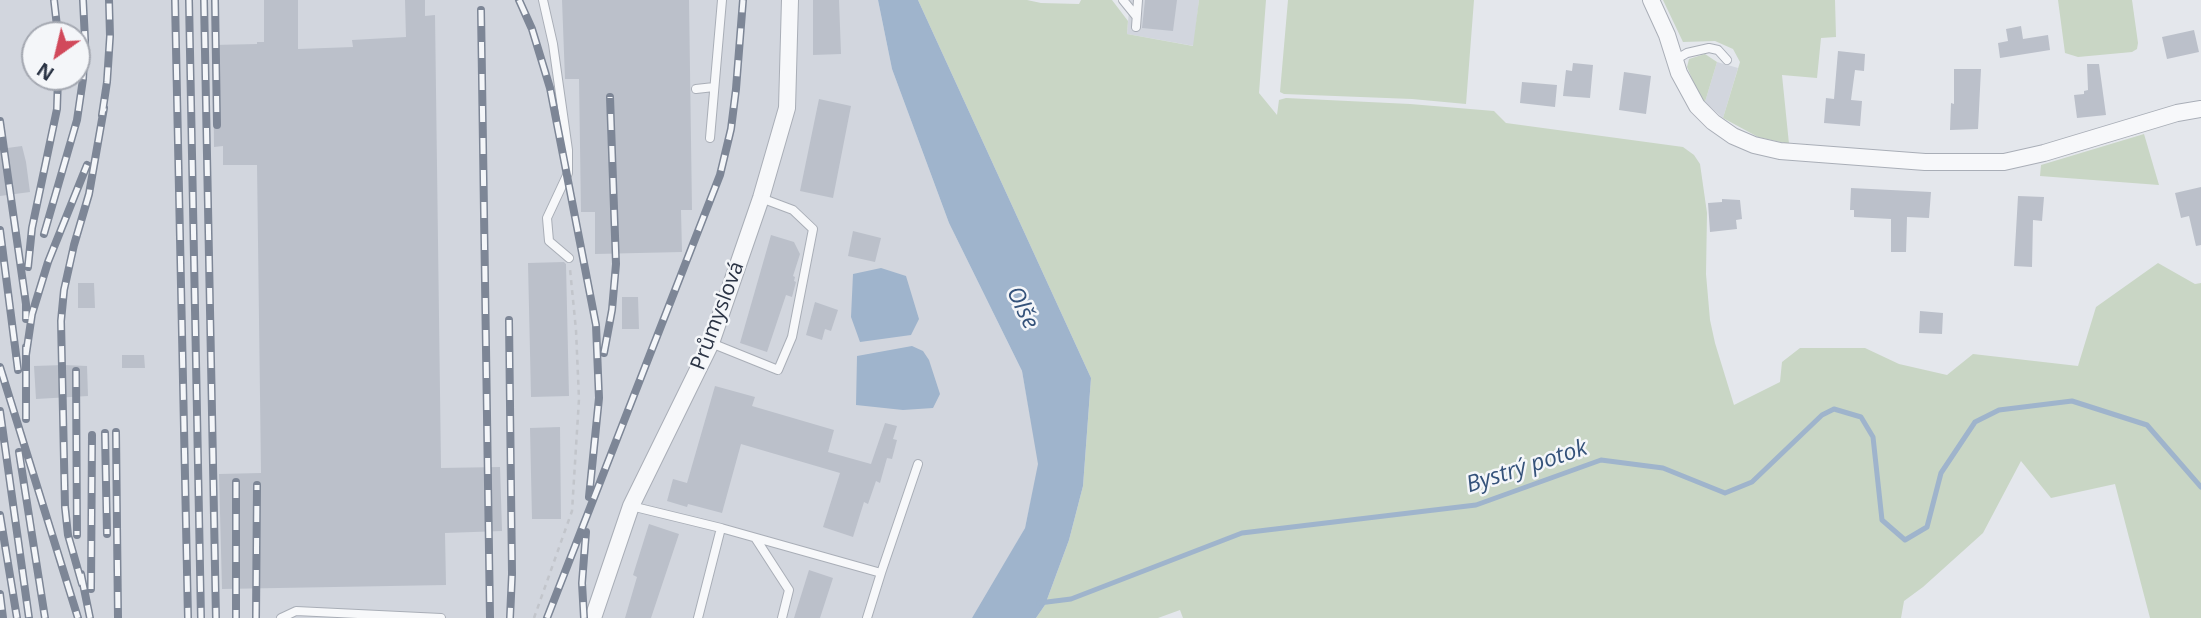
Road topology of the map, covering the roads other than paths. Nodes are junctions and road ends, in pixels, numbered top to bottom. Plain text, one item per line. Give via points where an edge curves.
1 (542, 0) edge
2 (722, 0) edge
3 (790, 0) edge
4 (1123, 0) edge
5 (1138, 0) edge
6 (1651, 0) edge
7 (1136, 16) junction
8 (1136, 27) dead end
9 (1675, 60) junction
10 (1727, 60) dead end
11 (714, 87) junction
12 (696, 89) dead end
13 (2201, 109) edge
14 (709, 138) dead end
15 (761, 198) junction
16 (569, 258) road end
17 (711, 343) junction
18 (918, 464) dead end
19 (631, 506) junction
20 (721, 528) junction
21 (757, 539) junction
22 (881, 573) junction
23 (281, 618) edge
24 (441, 618) edge
25 (593, 618) edge
26 (698, 618) edge
27 (782, 618) edge
28 (867, 618) edge

1 - 16 lane via 568,150 568,173 547,218 549,241
2 - 11 lane
3 - 15 street, Průmyslová via 787,108
4 - 7 lane
5 - 7 lane
6 - 9 street
7 - 8 lane
9 - 10 lane via 1709,48
9 - 13 street via 1697,106 1733,136 1780,150 1838,156 2004,162
11 - 12 lane
11 - 14 lane
15 - 17 street, Průmyslová
15 - 17 lane via 793,210 813,229 792,337 778,370
17 - 19 street, Průmyslová
18 - 22 lane
19 - 20 lane
19 - 25 street, Průmyslová
20 - 21 lane
20 - 26 lane
21 - 22 lane
21 - 27 lane via 789,590
22 - 28 lane
23 - 24 lane via 296,611

